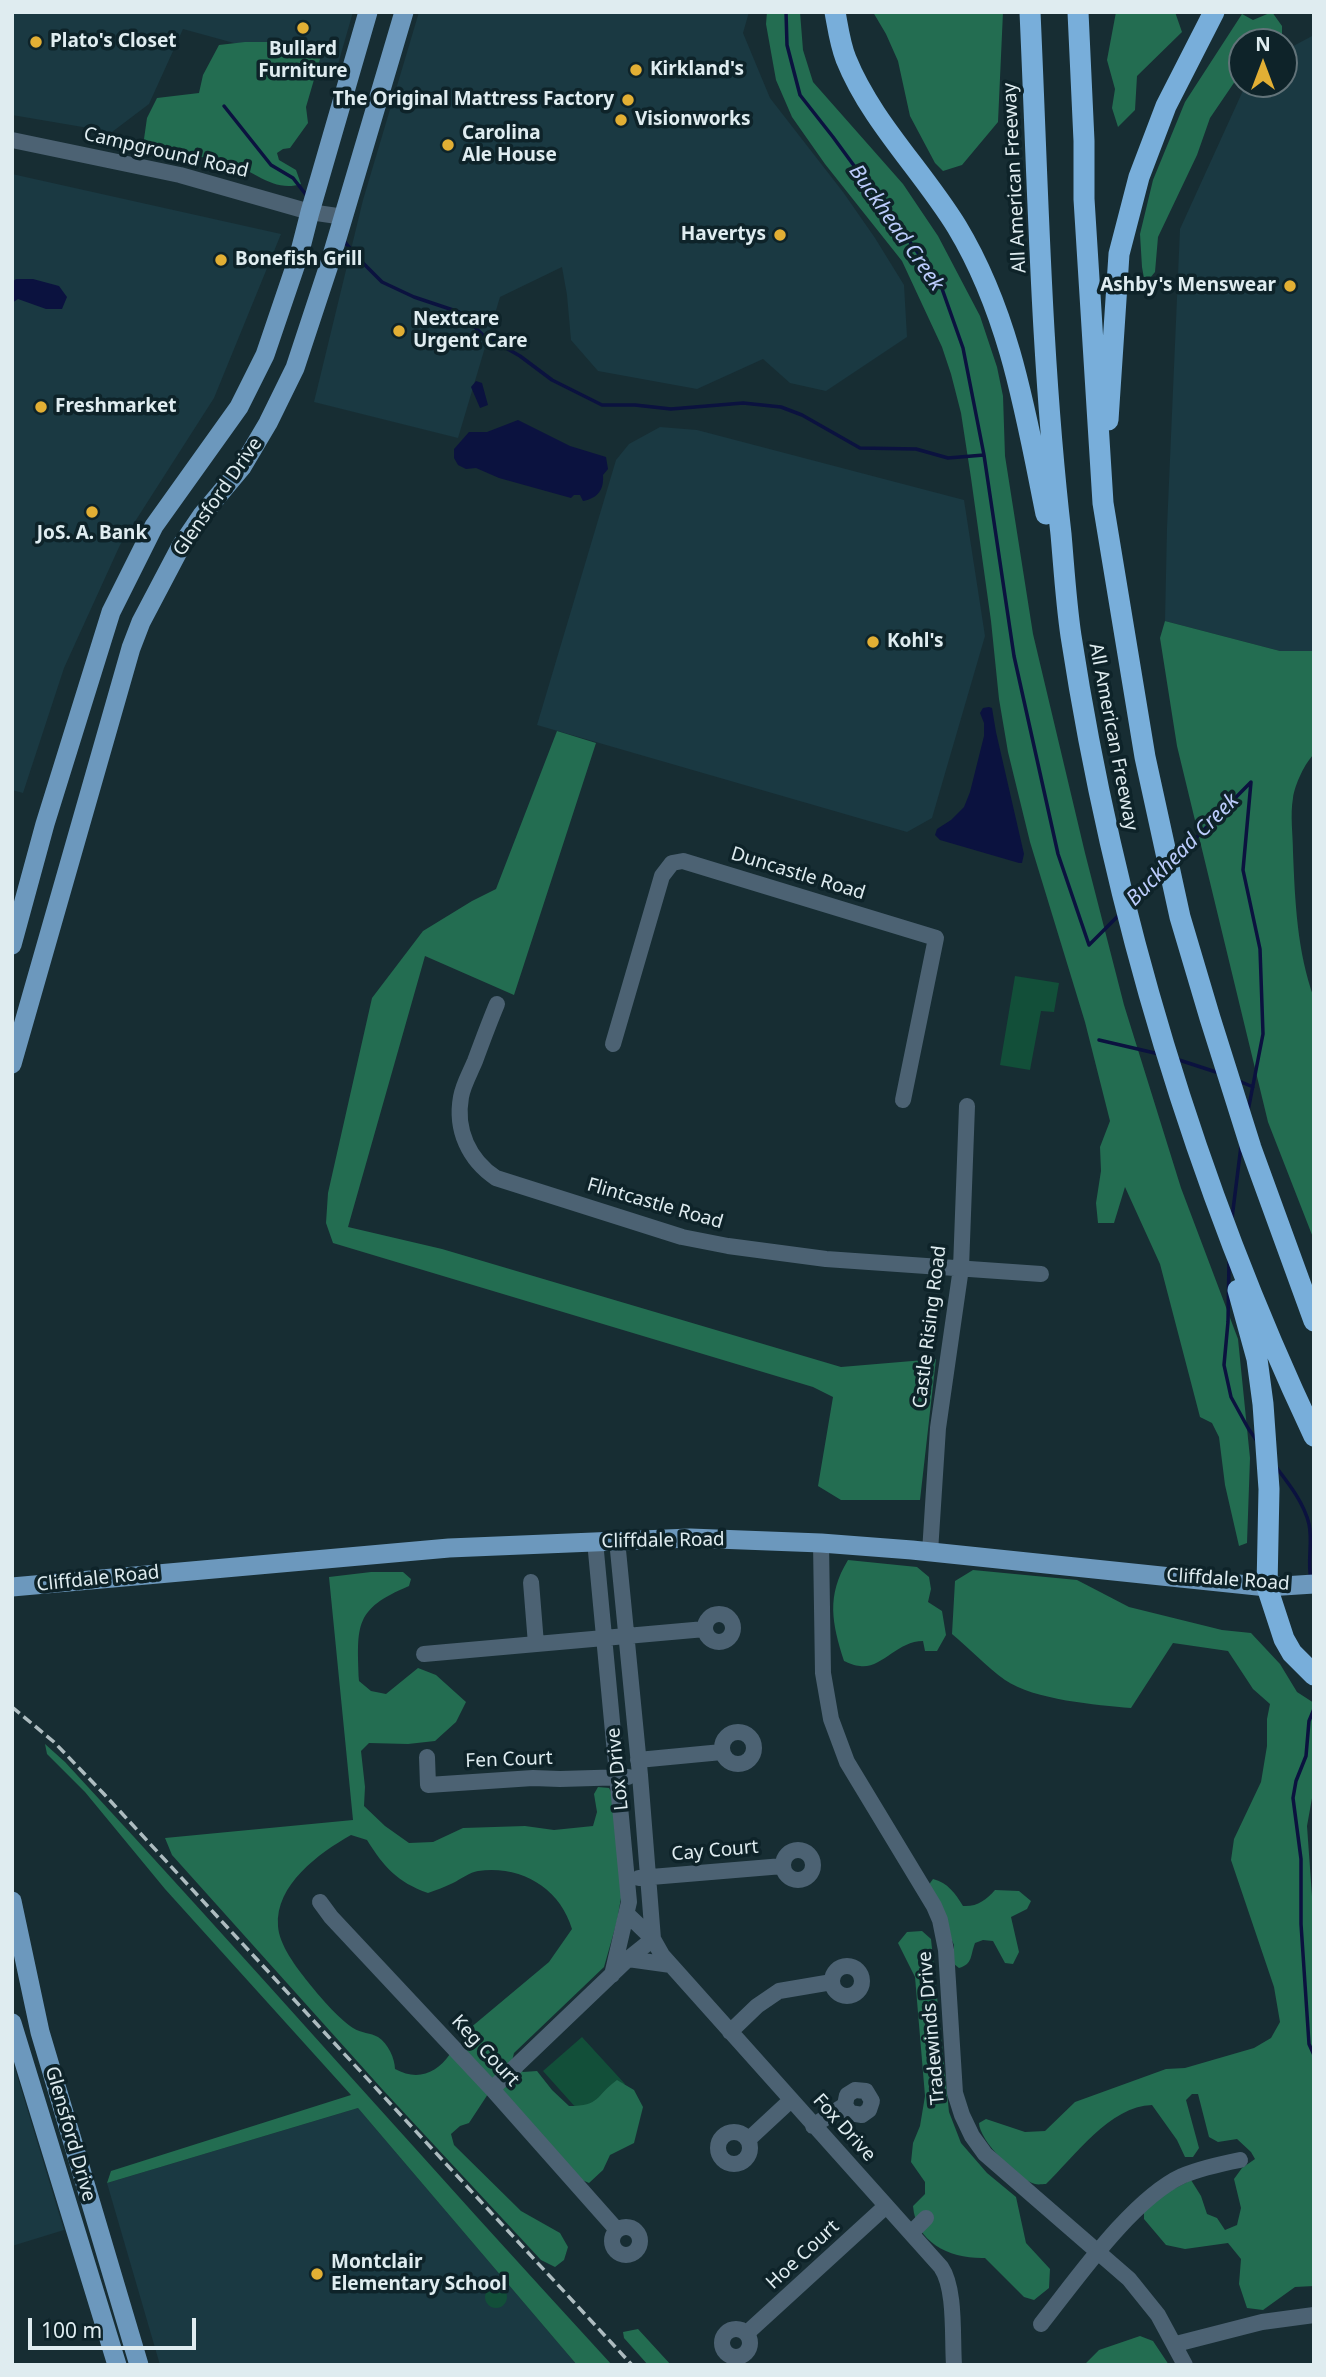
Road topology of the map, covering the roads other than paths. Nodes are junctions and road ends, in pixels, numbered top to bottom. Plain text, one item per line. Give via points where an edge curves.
1 (368, 12) edge
2 (404, 12) edge
3 (835, 12) edge
4 (1030, 12) edge
5 (1077, 12) edge
6 (1214, 12) edge
7 (12, 140) edge
8 (310, 212) junction
9 (342, 224) junction
10 (1103, 503) junction
11 (1070, 633) junction
12 (12, 945) edge
13 (497, 1004) dead end
14 (612, 1044) dead end
15 (12, 1063) edge
16 (903, 1100) dead end
17 (967, 1106) dead end
18 (1208, 1180) junction
19 (961, 1268) junction
20 (1041, 1273) dead end
21 (1307, 1298) edge
22 (1314, 1321) edge
23 (1314, 1436) edge
24 (617, 1540) junction
25 (595, 1541) junction
26 (821, 1543) junction
27 (930, 1552) junction
28 (531, 1582) dead end
29 (1314, 1584) edge
30 (12, 1587) edge
31 (1268, 1587) junction
32 (705, 1629) dead end
33 (626, 1636) junction
34 (606, 1638) junction
35 (536, 1644) junction
36 (424, 1654) dead end
37 (1314, 1675) edge
38 (722, 1752) dead end
39 (427, 1758) dead end
40 (639, 1767) junction
41 (619, 1777) junction
42 (783, 1866) dead end
43 (649, 1877) junction
44 (627, 1878) junction
45 (12, 1900) edge
46 (320, 1902) dead end
47 (627, 1914) junction
48 (653, 1939) junction
49 (628, 1959) junction
50 (671, 1965) junction
51 (612, 1975) junction
52 (832, 1982) dead end
53 (12, 2022) edge
54 (730, 2032) junction
55 (492, 2089) junction
56 (791, 2100) junction
57 (845, 2105) dead end
58 (813, 2126) junction
59 (749, 2139) dead end
60 (1240, 2160) dead end
61 (886, 2206) junction
62 (926, 2218) dead end
63 (617, 2230) dead end
64 (911, 2233) junction
65 (1098, 2253) junction
66 (1314, 2315) edge
67 (1041, 2324) dead end
68 (747, 2333) dead end
69 (1176, 2344) junction
70 (950, 2364) edge
71 (117, 2365) edge
72 (139, 2365) edge
73 (1185, 2365) edge

1 - 8 main road, Glensford Drive
2 - 9 main road, Glensford Drive
3 - 11 highway via 846,59 859,85 957,227 1010,345
4 - 11 highway, All American Freeway via 1048,415
5 - 10 highway, All American Freeway
6 - 10 highway via 1166,106 1139,177 1119,254
7 - 8 street, Campground Road via 180,175
8 - 9 street, Campground Road
8 - 12 main road, Glensford Drive via 280,315 239,407 154,526 115,601
9 - 15 main road, Glensford Drive via 295,368 268,423 242,467 181,546 141,622
10 - 21 highway, All American Freeway via 1145,757 1180,917 1251,1148
11 - 18 highway, All American Freeway via 1125,903
13 - 19 street, Flintcastle Road via 460,1107 466,1144 483,1170 496,1178 682,1237 728,1246 802,1257
14 - 16 street, Duncastle Road via 662,876 672,863 683,862 936,938
17 - 19 street, Castle Rising Road
18 - 23 highway, All American Freeway
18 - 31 highway via 1257,1359 1269,1489
19 - 20 street, Flintcastle Road
19 - 27 street, Castle Rising Road via 938,1428
21 - 22 highway, All American Freeway
24 - 25 main road, Cliffdale Road
24 - 26 main road, Cliffdale Road
24 - 33 street, Lox Drive
25 - 30 main road, Cliffdale Road via 435,1549
25 - 34 street, Lox Drive
26 - 27 main road, Cliffdale Road
26 - 65 street, Tradewinds Drive via 823,1674 831,1719 847,1762 940,1920 955,2093 962,2115 990,2160
27 - 31 main road, Cliffdale Road
28 - 35 street
29 - 31 main road, Cliffdale Road
31 - 37 highway via 1284,1639
32 - 33 street
33 - 34 street
33 - 40 street, Lox Drive
34 - 35 street
34 - 41 street, Lox Drive
35 - 36 street
38 - 40 street
39 - 41 street, Fen Court via 428,1785
40 - 41 street
40 - 43 street, Lox Drive
41 - 44 street, Lox Drive
42 - 43 street, Cay Court
43 - 44 street, Cay Court
43 - 48 street, Lox Drive
44 - 47 street, Lox Drive
45 - 72 main road, Glensford Drive via 40,2032
46 - 55 street, Keg Court
47 - 48 street, Fox Drive
47 - 51 street, Lox Drive
48 - 49 street
48 - 50 street, Fox Drive
49 - 50 street
49 - 51 street
50 - 54 street, Fox Drive
51 - 55 street
52 - 54 street via 779,1991
53 - 71 main road, Glensford Drive
54 - 56 street, Fox Drive
55 - 63 street, Keg Court
56 - 58 street, Fox Drive
56 - 59 street
57 - 58 street
58 - 61 street, Fox Drive
60 - 65 street via 1168,2183 1138,2207
61 - 64 street, Fox Drive
61 - 68 street, Hoe Court
62 - 64 street
64 - 70 street, Fox Drive via 947,2276
65 - 67 street
65 - 69 street, Tradewinds Drive via 1145,2296
66 - 69 street via 1262,2322
69 - 73 street, Tradewinds Drive

